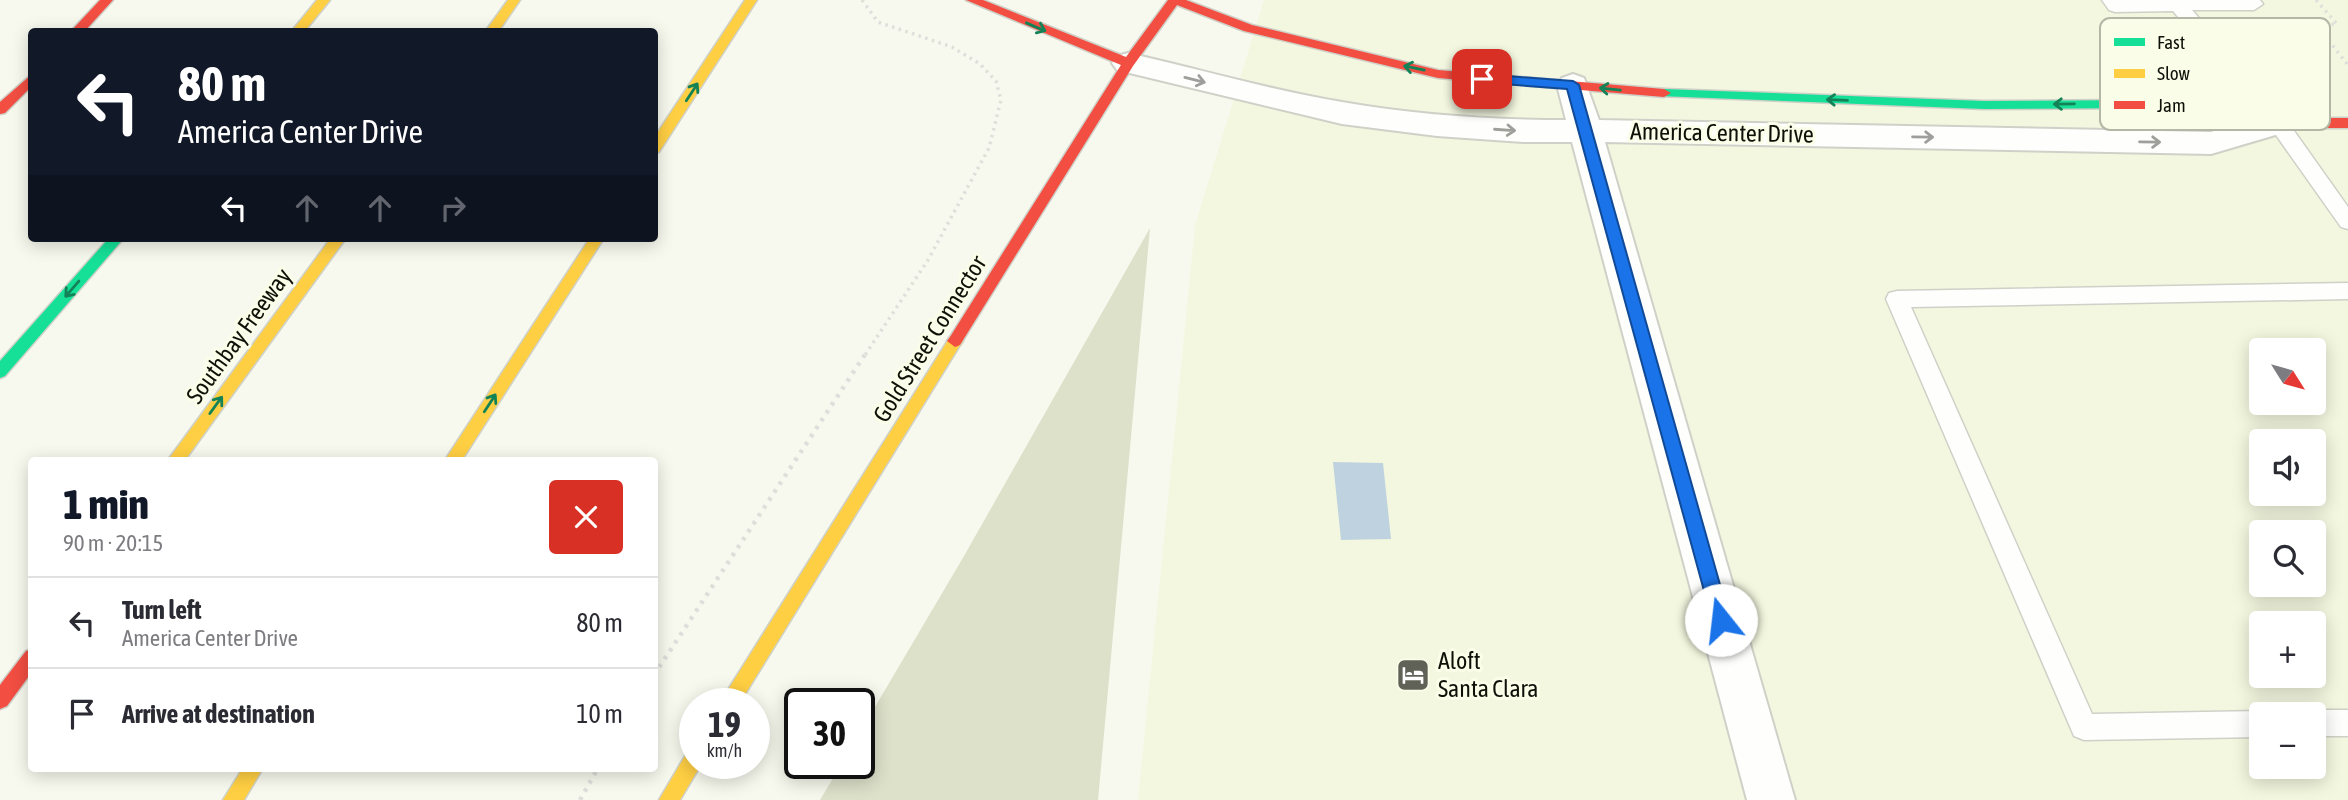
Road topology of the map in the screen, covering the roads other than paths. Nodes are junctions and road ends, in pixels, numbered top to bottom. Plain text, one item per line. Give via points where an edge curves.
1 (107, 0) edge
2 (324, 0) edge
3 (514, 0) edge
4 (751, 0) edge
5 (972, 0) edge
6 (1174, 0) edge
7 (2111, 0) edge
8 (2251, 0) edge
9 (2179, 6) junction
10 (2189, 18) edge
11 (80, 28) edge
12 (300, 28) edge
13 (494, 28) edge
14 (1128, 63) junction
15 (28, 82) edge
16 (1573, 85) junction
17 (2100, 104) edge
18 (0, 110) edge
19 (2330, 123) edge
20 (2348, 123) edge
21 (2255, 130) edge
22 (2283, 130) edge
23 (1585, 132) junction
24 (658, 143) edge
25 (2348, 222) edge
26 (114, 242) edge
27 (336, 242) edge
28 (594, 242) edge
29 (2348, 291) edge
30 (0, 372) edge
31 (178, 457) edge
32 (455, 457) edge
33 (28, 662) edge
34 (738, 688) edge
35 (0, 700) edge
36 (2326, 723) edge
37 (2348, 723) edge
38 (2249, 724) edge
39 (251, 772) edge
40 (682, 779) edge
41 (233, 800) edge
42 (669, 800) edge
43 (1771, 800) edge

1 - 11 main road
2 - 12 main road
3 - 13 main road
24 -> 4 main road
5 -> 14 main road
6 - 14 main road, Gold Street Connector
16 -> 6 main road, America Center Drive via 1438,74 1248,27
7 - 9 lane via 2115,6
8 - 9 lane via 2254,4
9 - 10 lane
14 -> 23 street, America Center Drive via 1342,113 1437,125
14 - 34 main road, Gold Street Connector
15 - 18 main road
17 -> 16 main road, America Center Drive via 1857,101
16 - 23 street
19 - 20 main road, America Center Drive
23 -> 21 street, America Center Drive via 2211,143
22 - 25 lane
23 - 43 street
26 -> 30 main road
31 -> 27 main road, Southbay Freeway
32 -> 28 main road
29 - 38 lane via 1897,299 2084,727
33 - 35 main road
36 - 37 lane
39 - 41 main road
40 - 42 main road

